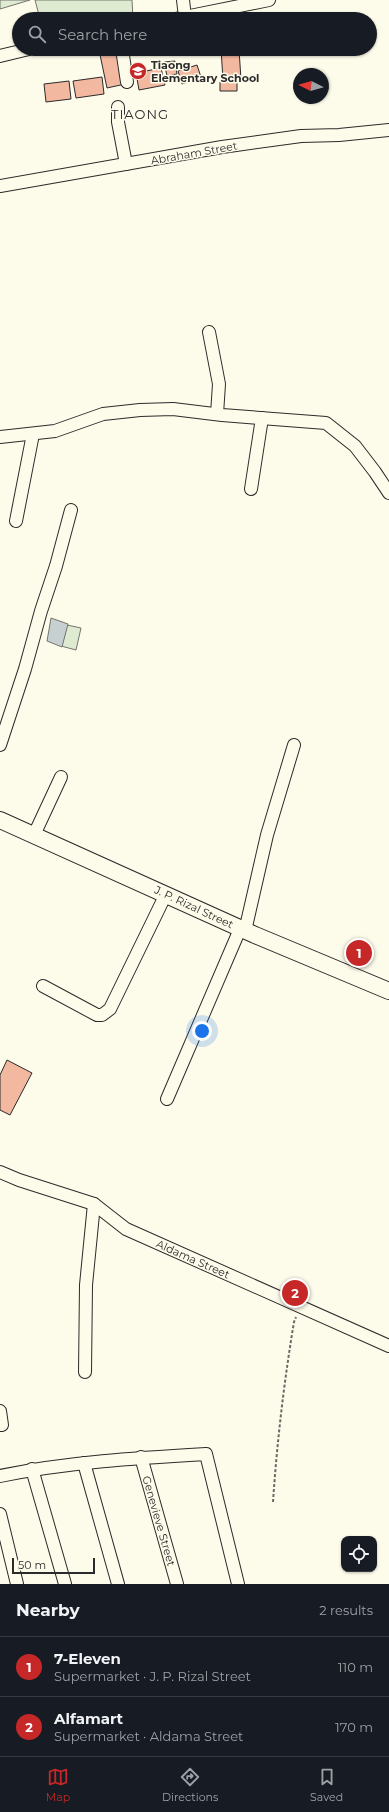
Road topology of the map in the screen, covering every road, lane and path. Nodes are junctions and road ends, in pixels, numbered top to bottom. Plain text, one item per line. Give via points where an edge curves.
1 (183, 0) edge
2 (269, 0) edge
3 (230, 4) edge
4 (181, 12) edge
5 (201, 12) edge
6 (12, 53) edge
7 (0, 56) edge
8 (123, 56) edge
9 (127, 82) dead end
10 (118, 107) dead end
11 (389, 130) edge
12 (126, 164) junction
13 (0, 186) edge
14 (209, 332) dead end
15 (217, 414) junction
16 (262, 418) junction
17 (33, 434) junction
18 (0, 437) edge
19 (251, 489) dead end
20 (389, 493) edge
21 (71, 510) dead end
22 (16, 521) dead end
23 (0, 745) edge
24 (294, 745) dead end
25 (61, 777) dead end
26 (0, 820) edge
27 (34, 836) junction
28 (166, 894) junction
29 (243, 930) junction
30 (43, 986) dead end
31 (389, 991) edge
32 (167, 1099) dead end
33 (0, 1172) edge
34 (94, 1204) junction
35 (301, 1307) junction
36 (389, 1346) edge
37 (85, 1372) dead end
38 (0, 1411) edge
39 (0, 1425) edge
40 (141, 1457) junction
41 (84, 1463) junction
42 (32, 1469) junction
43 (0, 1476) edge
44 (272, 1502) dead end
45 (0, 1514) edge
46 (17, 1584) edge
47 (65, 1584) edge
48 (118, 1584) edge
49 (177, 1584) edge
50 (238, 1584) edge

1 - 4 street
2 - 3 street
3 - 5 street
6 - 7 street
8 - 9 street
10 - 12 street via 118,122
11 - 12 street, Abraham Street via 301,136
12 - 13 street, Abraham Street
14 - 15 street via 219,384
15 - 16 street
15 - 17 street via 173,409 103,414 55,431
16 - 19 street
16 - 20 street via 326,423 355,446
17 - 18 street
17 - 22 street
21 - 23 street via 25,670
24 - 29 street via 267,835
25 - 27 street
26 - 27 main road, J. P. Rizal Street
27 - 28 main road, J. P. Rizal Street
28 - 29 main road, J. P. Rizal Street
28 - 30 street via 110,1009 102,1015 97,1015
29 - 31 main road, J. P. Rizal Street
29 - 32 street
33 - 34 street, Aldama Street
34 - 35 street, Aldama Street via 126,1229
34 - 37 street via 86,1285
35 - 36 street, Aldama Street
35 - 44 path via 294,1322 285,1373
38 - 39 street
40 - 41 street
40 - 49 street, Genevieve Street
40 - 50 street via 206,1454
41 - 42 street
41 - 48 street
42 - 43 street
42 - 47 street
45 - 46 street

